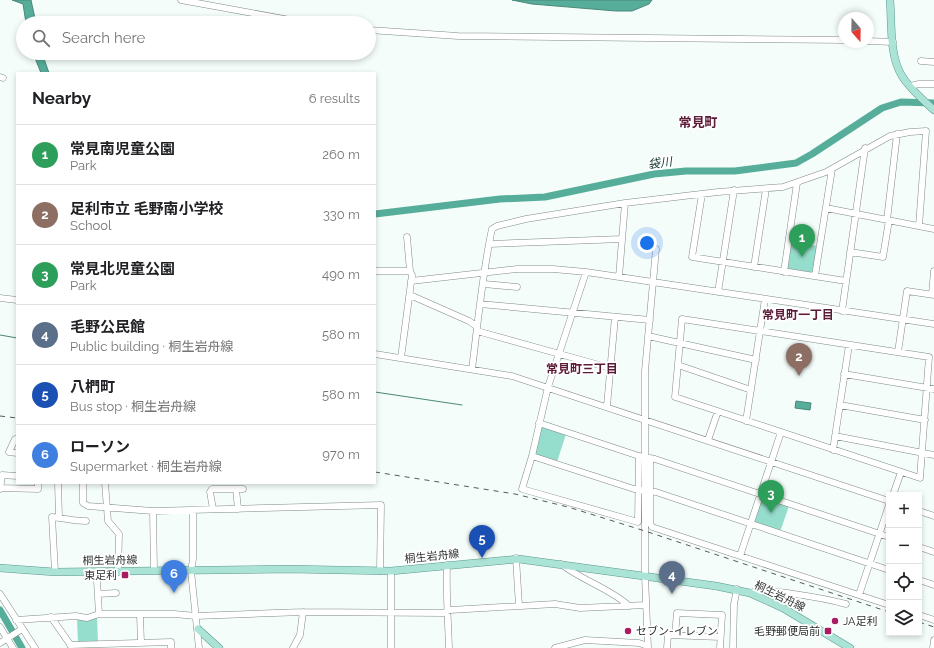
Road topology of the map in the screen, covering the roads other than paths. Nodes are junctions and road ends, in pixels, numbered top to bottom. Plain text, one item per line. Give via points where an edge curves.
1 (181, 0) edge
2 (890, 0) edge
3 (268, 16) edge
4 (376, 30) edge
5 (838, 40) edge
6 (893, 40) junction
7 (874, 41) edge
8 (921, 61) dead end
9 (934, 62) edge
10 (934, 84) edge
11 (911, 87) junction
12 (934, 110) edge
13 (897, 134) junction
14 (865, 148) junction
15 (832, 169) junction
16 (797, 183) junction
17 (766, 189) junction
18 (734, 190) junction
19 (702, 194) junction
20 (625, 203) junction
21 (826, 208) junction
22 (856, 214) junction
23 (888, 220) junction
24 (919, 226) junction
25 (934, 229) edge
26 (407, 237) dead end
27 (622, 239) junction
28 (489, 244) junction
29 (656, 250) dead end
30 (850, 252) junction
31 (722, 262) junction
32 (754, 267) junction
33 (376, 271) edge
34 (410, 271) junction
35 (934, 271) edge
36 (586, 272) junction
37 (784, 272) junction
38 (485, 273) junction
39 (815, 276) junction
40 (619, 277) junction
41 (412, 281) junction
42 (846, 281) junction
43 (653, 282) junction
44 (484, 284) junction
45 (517, 287) dead end
46 (718, 292) junction
47 (410, 295) junction
48 (933, 295) edge
49 (0, 298) edge
50 (765, 299) junction
51 (16, 300) edge
52 (480, 304) junction
53 (842, 310) junction
54 (573, 313) junction
55 (615, 317) junction
56 (650, 320) junction
57 (903, 320) junction
58 (934, 324) edge
59 (476, 328) junction
60 (760, 332) junction
61 (648, 336) junction
62 (680, 343) junction
63 (849, 345) junction
64 (898, 352) junction
65 (376, 354) edge
66 (559, 354) junction
67 (401, 358) junction
68 (756, 360) junction
69 (678, 365) junction
70 (610, 368) junction
71 (472, 369) junction
72 (844, 374) junction
73 (548, 387) junction
74 (927, 389) junction
75 (934, 389) edge
76 (751, 390) junction
77 (840, 405) junction
78 (607, 406) junction
79 (718, 412) junction
80 (644, 419) junction
81 (924, 420) junction
82 (746, 421) junction
83 (539, 423) junction
84 (781, 432) junction
85 (835, 436) junction
86 (708, 440) junction
87 (16, 441) edge
88 (833, 450) junction
89 (16, 453) edge
90 (922, 453) junction
91 (934, 454) edge
92 (532, 456) junction
93 (644, 457) junction
94 (772, 462) junction
95 (901, 472) junction
96 (16, 476) edge
97 (38, 484) edge
98 (58, 484) edge
99 (83, 484) edge
100 (105, 484) edge
101 (0, 488) edge
102 (236, 489) junction
103 (243, 489) dead end
104 (644, 490) junction
105 (894, 492) edge
106 (761, 494) junction
107 (886, 500) edge
108 (107, 507) junction
109 (213, 509) junction
110 (238, 509) junction
111 (193, 510) junction
112 (153, 511) junction
113 (922, 512) edge
114 (886, 514) edge
115 (934, 516) edge
116 (59, 518) junction
117 (86, 521) dead end
118 (750, 524) junction
119 (879, 534) junction
120 (886, 536) edge
121 (922, 548) edge
122 (934, 552) edge
123 (740, 556) junction
124 (516, 558) junction
125 (560, 564) junction
126 (870, 564) junction
127 (447, 565) junction
128 (0, 568) edge
129 (886, 569) edge
130 (154, 570) junction
131 (191, 571) junction
132 (380, 571) junction
133 (391, 571) junction
134 (56, 572) junction
135 (118, 572) junction
136 (645, 576) junction
137 (98, 581) dead end
138 (922, 581) edge
139 (934, 586) edge
140 (737, 589) junction
141 (116, 593) dead end
142 (750, 593) junction
143 (0, 594) edge
144 (98, 594) junction
145 (859, 595) junction
146 (846, 604) dead end
147 (886, 604) edge
148 (646, 605) junction
149 (519, 606) junction
150 (629, 606) junction
151 (303, 612) junction
152 (391, 612) junction
153 (447, 612) junction
154 (99, 614) junction
155 (140, 615) junction
156 (196, 616) junction
157 (922, 616) edge
158 (51, 617) junction
159 (16, 620) junction
160 (934, 620) edge
161 (0, 627) edge
162 (198, 629) junction
163 (20, 630) junction
164 (675, 635) junction
165 (9, 637) junction
166 (720, 637) junction
167 (934, 640) edge
168 (0, 643) edge
169 (141, 643) junction
170 (71, 647) edge
171 (648, 647) edge
172 (14, 648) edge
173 (35, 648) edge
174 (171, 648) edge
175 (199, 648) edge
176 (219, 648) edge
177 (290, 648) edge
178 (391, 648) edge
179 (449, 648) edge
180 (555, 648) edge
181 (667, 648) edge
182 (720, 648) edge
183 (733, 648) edge
184 (850, 648) edge
185 (934, 648) edge

1 - 3 street
2 - 6 main road
4 - 5 street via 458,36
6 - 7 street
6 - 11 main road via 898,66
8 - 9 street
10 - 11 street
11 - 12 main road
13 - 14 street
13 - 23 street
13 - 24 street via 926,131
14 - 15 street
14 - 22 street
15 - 16 street
15 - 21 street
16 - 17 street
16 - 37 street
17 - 18 street
17 - 32 street
18 - 19 street
18 - 31 street
19 - 20 street
19 - 31 street via 692,258
20 - 27 street
20 - 28 street via 497,226 492,229
21 - 22 street
21 - 39 street
22 - 23 street
22 - 30 street
23 - 24 street
23 - 30 street via 883,257
24 - 25 street
26 - 34 street
27 - 28 street
27 - 40 street
28 - 38 street
29 - 43 street
30 - 42 street
31 - 32 street
31 - 46 street
32 - 37 street
33 - 34 street
34 - 41 street
35 - 48 street
36 - 38 street via 535,269
36 - 40 street
36 - 54 street
37 - 39 street
38 - 41 street
38 - 44 street
39 - 42 street
40 - 43 street
41 - 47 street
42 - 53 street
43 - 46 street
43 - 56 street
44 - 45 street
44 - 52 street
46 - 50 street
47 - 59 street via 469,321
47 - 67 street
48 - 57 street via 907,291
49 - 51 street
50 - 53 street
50 - 60 street
52 - 54 street
52 - 59 street
53 - 57 street
54 - 55 street
54 - 66 street
55 - 56 street
55 - 70 street
56 - 61 street
57 - 58 street
57 - 64 street
59 - 66 street
59 - 71 street
60 - 62 street via 682,319
60 - 63 street
60 - 68 street
61 - 62 street
61 - 80 street
62 - 68 street
62 - 69 street
63 - 64 street
63 - 72 street
64 - 74 street via 929,357
65 - 67 street
66 - 70 street
66 - 73 street
67 - 71 street
68 - 76 street
69 - 76 street
69 - 79 street via 674,397
70 - 78 street
71 - 73 street via 512,376
72 - 74 street
72 - 77 street
73 - 78 street
73 - 83 street
74 - 75 street
74 - 81 street
76 - 82 street
77 - 81 street
77 - 85 street
78 - 80 street
79 - 82 street
79 - 86 street
80 - 86 street
80 - 93 street
81 - 90 street
82 - 84 street
83 - 92 street
83 - 93 street
84 - 88 street
84 - 94 street
85 - 88 street
85 - 90 street
86 - 94 street
87 - 89 street via 9,452
88 - 95 street
90 - 91 street
90 - 95 street via 920,478
92 - 104 street
92 - 104 street via 522,489 638,522
93 - 104 street
93 - 106 street
94 - 106 street
94 - 107 street
95 - 105 street
96 - 101 street via 2,475
97 - 101 street via 38,489
98 - 116 street
99 - 108 street via 84,506
100 - 108 street
102 - 103 street
102 - 109 street via 212,490 210,492
102 - 110 street
104 - 118 street
104 - 123 street via 652,527
104 - 136 street
106 - 118 street
106 - 119 street
108 - 112 street
108 - 135 street via 108,521 119,534
109 - 110 street
109 - 111 street
110 - 132 street via 381,505
111 - 112 street
111 - 131 street
112 - 130 street
113 - 115 street
114 - 119 street
116 - 117 street
116 - 134 street via 52,518 51,521
118 - 123 street
118 - 126 street
119 - 120 street
119 - 126 street
121 - 122 street
123 - 145 street
124 - 125 main road, 桐生岩舟線
124 - 127 main road, 桐生岩舟線
124 - 149 street
125 - 136 main road, 桐生岩舟線
125 - 150 street
126 - 129 street
126 - 145 street
127 - 133 main road, 桐生岩舟線
127 - 153 street
128 - 134 main road, 桐生岩舟線
130 - 131 main road, 桐生岩舟線
130 - 135 main road, 桐生岩舟線
131 - 132 main road, 桐生岩舟線
131 - 156 street
132 - 133 main road, 桐生岩舟線
133 - 152 street
134 - 135 main road, 桐生岩舟線
136 - 140 main road, 桐生岩舟線
136 - 148 street
137 - 144 street
138 - 139 street
140 - 142 main road, 桐生岩舟線
140 - 183 street
141 - 144 street
142 - 146 street via 756,590
142 - 184 main road, 桐生岩舟線 via 783,608
143 - 159 street
144 - 154 street
145 - 147 street
148 - 150 street
148 - 171 street
149 - 150 street
149 - 153 street
151 - 152 street
151 - 156 street
151 - 177 street via 300,635
152 - 153 street
152 - 178 street
153 - 179 street
154 - 155 street
154 - 158 street via 87,618
155 - 156 street
155 - 169 street
156 - 162 street
157 - 160 street
158 - 159 street
158 - 170 street
159 - 163 street
161 - 165 street
162 - 175 street
162 - 176 main road
163 - 165 street
163 - 173 street
164 - 166 street
164 - 166 street via 677,613 722,615
164 - 181 street via 668,635
165 - 168 street
165 - 172 street
166 - 182 street
167 - 185 street
169 - 170 street
169 - 174 street via 171,642
171 - 180 street via 639,643 585,640

